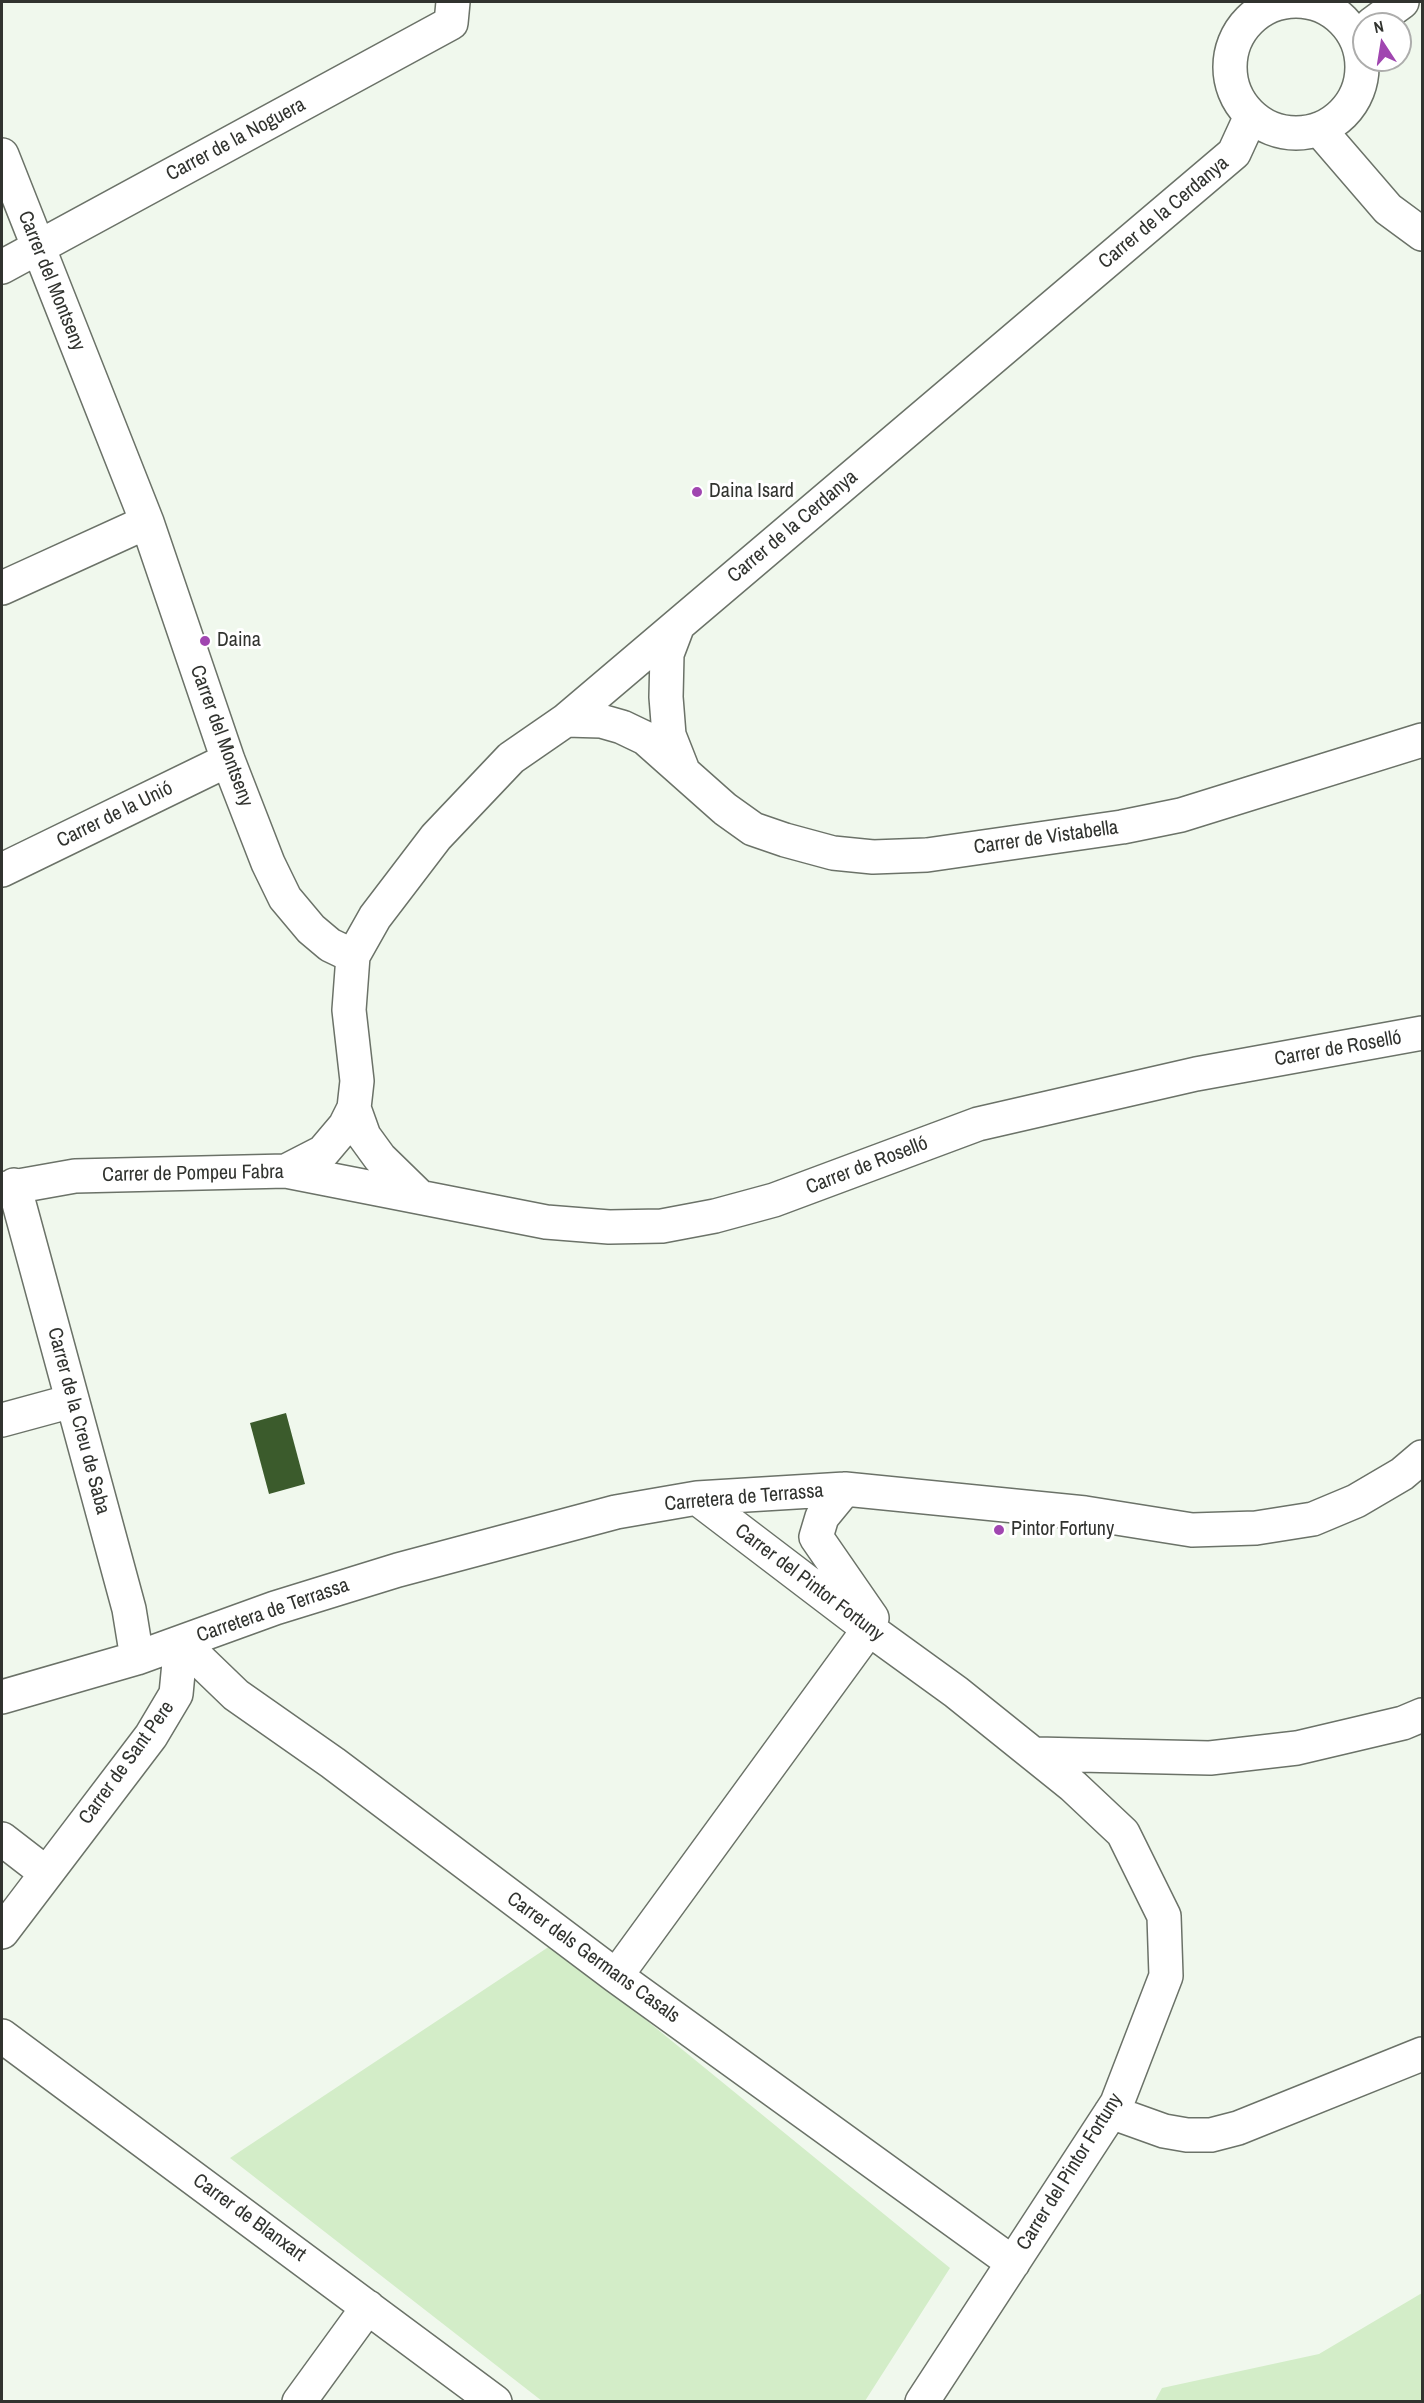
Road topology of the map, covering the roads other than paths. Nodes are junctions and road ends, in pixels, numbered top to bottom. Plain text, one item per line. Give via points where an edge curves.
1 (453, 2) edge
2 (1285, 2) edge
3 (1402, 2) edge
4 (1388, 12) edge
5 (1352, 25) edge
6 (1361, 72) edge
7 (1251, 116) junction
8 (1319, 129) junction
9 (2, 154) edge
10 (1422, 234) edge
11 (37, 248) junction
12 (2, 267) edge
13 (147, 522) junction
14 (2, 588) edge
15 (678, 625) junction
16 (566, 720) junction
17 (1422, 740) edge
18 (228, 760) junction
19 (683, 771) junction
20 (2, 870) edge
21 (353, 956) junction
22 (1422, 1034) edge
23 (354, 1108) junction
24 (286, 1171) junction
25 (8, 1187) edge
26 (420, 1197) junction
27 (72, 1401) junction
28 (2, 1420) edge
29 (1422, 1457) edge
30 (845, 1489) junction
31 (697, 1498) junction
32 (881, 1638) junction
33 (182, 1642) junction
34 (137, 1658) junction
35 (2, 1697) edge
36 (1422, 1715) edge
37 (1036, 1754) junction
38 (2, 1839) edge
39 (46, 1873) junction
40 (2, 1932) edge
41 (616, 1976) junction
42 (2, 2036) edge
43 (1422, 2054) edge
44 (1111, 2112) junction
45 (1012, 2263) junction
46 (368, 2307) junction
47 (299, 2402) edge
48 (495, 2402) edge
49 (922, 2402) edge

1 - 11 street, Carrer de la Noguera via 451,23
2 - 5 street via 1306,2 1326,8
2 - 7 street via 1265,8 1248,21 1236,38 1230,58 1231,79 1238,99
3 - 4 street
6 - 8 street via 1353,101 1338,118
7 - 8 street via 1283,132
7 - 15 street, Carrer de la Cerdanya via 1234,153
8 - 10 street via 1388,209
9 - 11 street, Carrer del Montseny
11 - 12 street, Carrer de la Noguera
11 - 13 street, Carrer del Montseny
13 - 14 street
13 - 18 street, Carrer del Montseny
15 - 16 street, Carrer de la Cerdanya
15 - 19 street, Carrer de Vistabella via 667,654 666,697 669,735
16 - 19 street, Carrer de Vistabella via 601,721 622,727 645,738
16 - 21 street, Carrer de la Cerdanya via 511,758 436,837 375,917
17 - 19 street, Carrer de Vistabella via 1181,815 927,855 873,857 833,853 753,829
18 - 20 street, Carrer de la Unió
18 - 21 street, Carrer del Montseny via 285,898 310,929
21 - 23 street via 349,1010 357,1080
22 - 26 street, Carrer de Roselló via 1197,1074 978,1124 774,1200 662,1226 546,1222
23 - 24 street via 345,1126 323,1152
23 - 26 street via 364,1136 380,1158
24 - 25 street, Carrer de Pompeu Fabra via 75,1176
24 - 26 street, Carrer de Pompeu Fabra
25 - 27 street, Carrer de la Creu de Saba
27 - 28 street
27 - 34 street, Carrer de la Creu de Saba via 129,1609
29 - 30 street, Carretera de Terrassa via 1402,1474 1356,1501 1312,1519 1256,1528 1192,1530 1085,1513
30 - 31 street, Carretera de Terrassa
30 - 32 street, Carrer del Pintor Fortuny via 822,1517 816,1537
31 - 32 street, Carrer del Pintor Fortuny
31 - 33 street, Carretera de Terrassa via 616,1512 410,1567 275,1608
32 - 37 street, Carrer del Pintor Fortuny
32 - 41 street
33 - 34 street, Carretera de Terrassa
33 - 39 street, Carrer de Sant Pere via 176,1694 151,1736
33 - 41 street, Carrer dels Germans Casals via 236,1695
34 - 35 street, Carretera de Terrassa
36 - 37 street via 1297,1748 1210,1758
37 - 44 street, Carrer del Pintor Fortuny via 1123,1833 1164,1916 1166,1976
38 - 39 street
39 - 40 street, Carrer de Sant Pere
41 - 45 street, Carrer dels Germans Casals
42 - 46 street, Carrer de Blanxart
43 - 44 street via 1238,2128 1211,2134 1164,2131
44 - 45 street, Carrer del Pintor Fortuny
45 - 49 street, Carrer del Pintor Fortuny
46 - 47 street
46 - 48 street, Carrer de Blanxart

